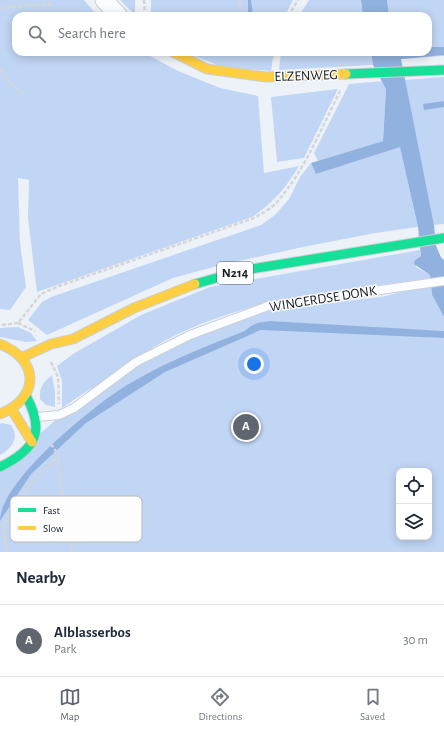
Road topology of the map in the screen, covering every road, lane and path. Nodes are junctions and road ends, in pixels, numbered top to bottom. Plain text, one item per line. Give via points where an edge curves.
1 (104, 0) edge
2 (144, 0) edge
3 (240, 0) edge
4 (298, 0) edge
5 (53, 4) dead end
6 (0, 8) edge
7 (115, 12) edge
8 (145, 12) edge
9 (241, 12) edge
10 (290, 12) edge
11 (181, 56) edge
12 (0, 69) edge
13 (444, 70) edge
14 (348, 74) junction
15 (23, 94) dead end
16 (444, 238) edge
17 (444, 280) edge
18 (0, 325) edge
19 (73, 339) junction
20 (0, 344) edge
21 (63, 350) dead end
22 (22, 357) junction
23 (26, 396) junction
24 (12, 410) junction
25 (0, 414) edge
26 (36, 417) junction
27 (32, 442) junction
28 (50, 444) dead end
29 (59, 456) junction
30 (0, 467) edge
31 (23, 496) edge
32 (63, 496) edge
33 (10, 515) edge
34 (70, 542) edge
35 (7, 552) edge
36 (72, 552) edge

1 - 7 street
2 - 8 path
3 - 9 path
4 - 10 path
5 - 6 path
11 - 14 main road, ELZENWEG via 207,69 266,78
12 - 15 path via 10,83
13 - 14 main road, ELZENWEG
14 - 18 path via 304,164 277,202 267,211 254,218 59,286 41,294 18,323
16 - 19 main road, N214 via 252,269 190,285 134,308
17 - 26 lane, WINGERDSE DONK via 268,306 190,335 136,362 74,408 58,415
19 - 21 main road, N214
19 - 22 main road, N214 via 51,344
20 - 22 main road via 16,350
22 - 23 main road via 33,371
23 - 24 main road
23 - 26 main road
24 - 25 main road
24 - 27 main road
26 - 27 main road via 38,430
27 - 30 main road via 17,460
28 - 29 path
29 - 31 path via 35,477
29 - 32 path via 58,468
33 - 35 path via 3,526
34 - 36 path

